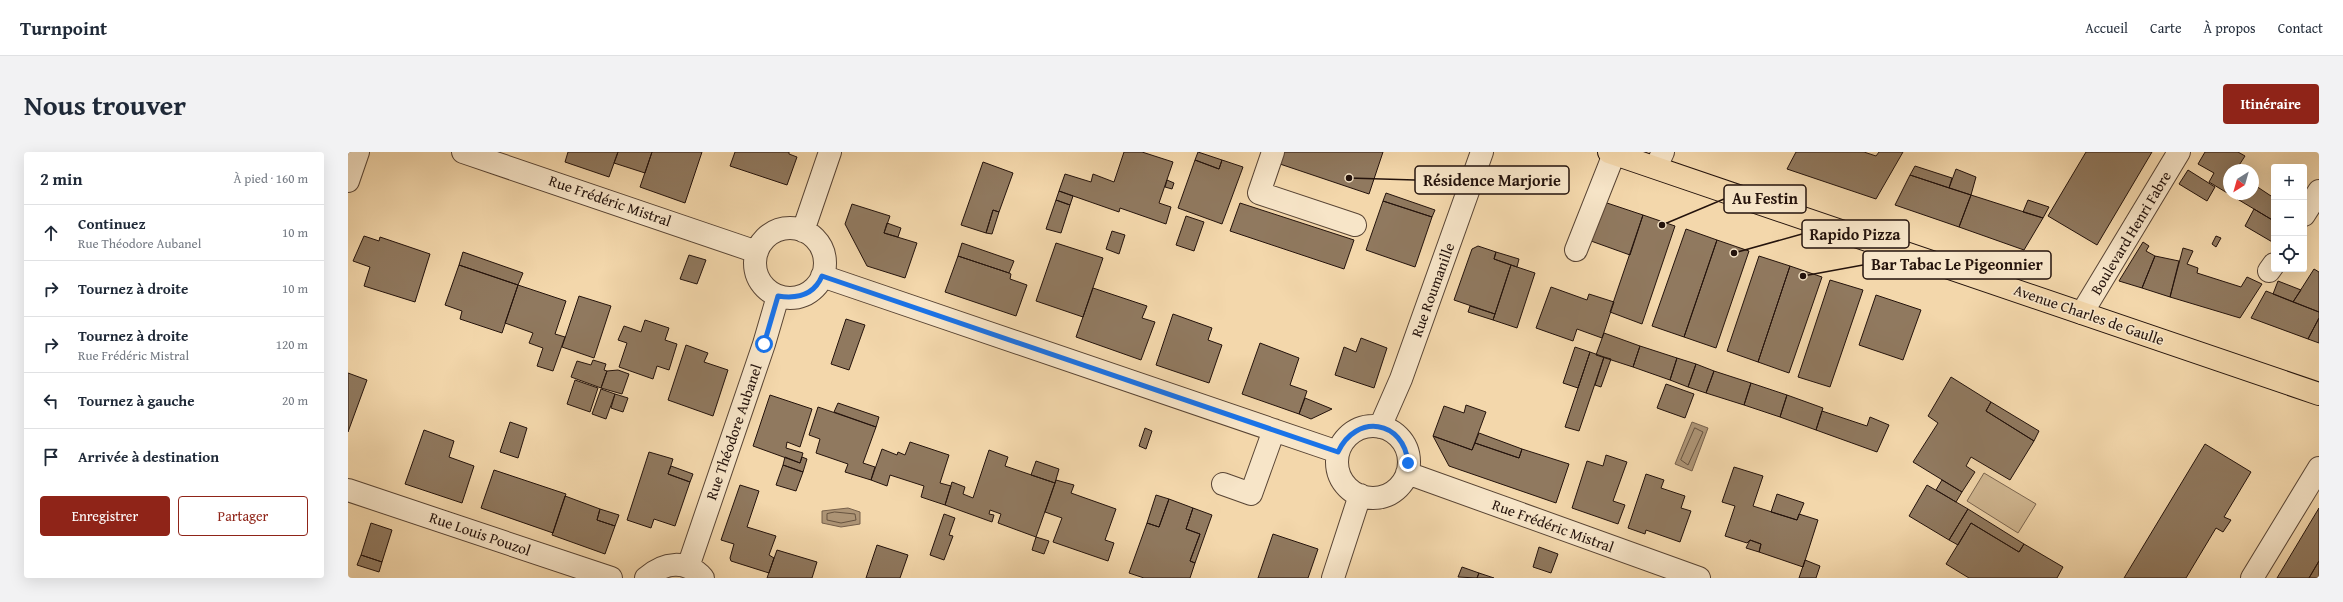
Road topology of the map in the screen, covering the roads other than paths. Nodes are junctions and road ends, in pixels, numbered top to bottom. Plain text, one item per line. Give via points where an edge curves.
1 (358, 152) edge
2 (463, 152) edge
3 (830, 152) edge
4 (1273, 152) edge
5 (1482, 152) edge
6 (2179, 152) edge
7 (1611, 153) edge
8 (1660, 160) edge
9 (348, 181) edge
10 (2319, 191) edge
11 (2307, 210) edge
12 (1355, 225) dead end
13 (803, 231) junction
14 (1576, 250) dead end
15 (757, 252) junction
16 (822, 276) junction
17 (778, 296) junction
18 (2082, 313) junction
19 (2319, 394) edge
20 (1380, 427) junction
21 (1274, 430) junction
22 (1338, 452) junction
23 (2319, 468) edge
24 (1406, 473) junction
25 (1223, 484) dead end
26 (348, 490) edge
27 (1360, 495) junction
28 (696, 572) edge
29 (611, 578) edge
30 (646, 578) edge
31 (1333, 578) edge
32 (1699, 578) edge
33 (2252, 578) edge

1 - 9 street
2 - 15 street, Rue Frédéric Mistral
3 - 13 street
4 - 12 street via 1259,193
5 - 20 street, Rue Roumanille via 1401,379
6 - 18 street, Boulevard Henri Fabre
7 - 8 main road, Avenue Charles de Gaulle
7 - 14 street
8 - 18 main road, Avenue Charles de Gaulle
10 - 11 street
13 - 15 street via 787,228 776,231 767,236
13 - 16 street via 816,240 823,250 825,260
15 - 17 street via 755,269 760,281
16 - 17 street via 812,290 802,296
16 - 21 street
17 - 28 street, Rue Théodore Aubanel
18 - 19 main road, Avenue Charles de Gaulle
20 - 22 street via 1359,429 1342,442
20 - 24 street via 1397,436 1404,444 1408,463
21 - 22 street
21 - 25 street via 1251,494
22 - 27 street via 1337,462 1341,478 1350,490
23 - 33 street
24 - 27 street via 1402,482 1388,494 1379,497
24 - 32 street, Rue Frédéric Mistral
26 - 29 street, Rue Louis Pouzol
27 - 31 street
28 - 30 street via 677,564 655,570

